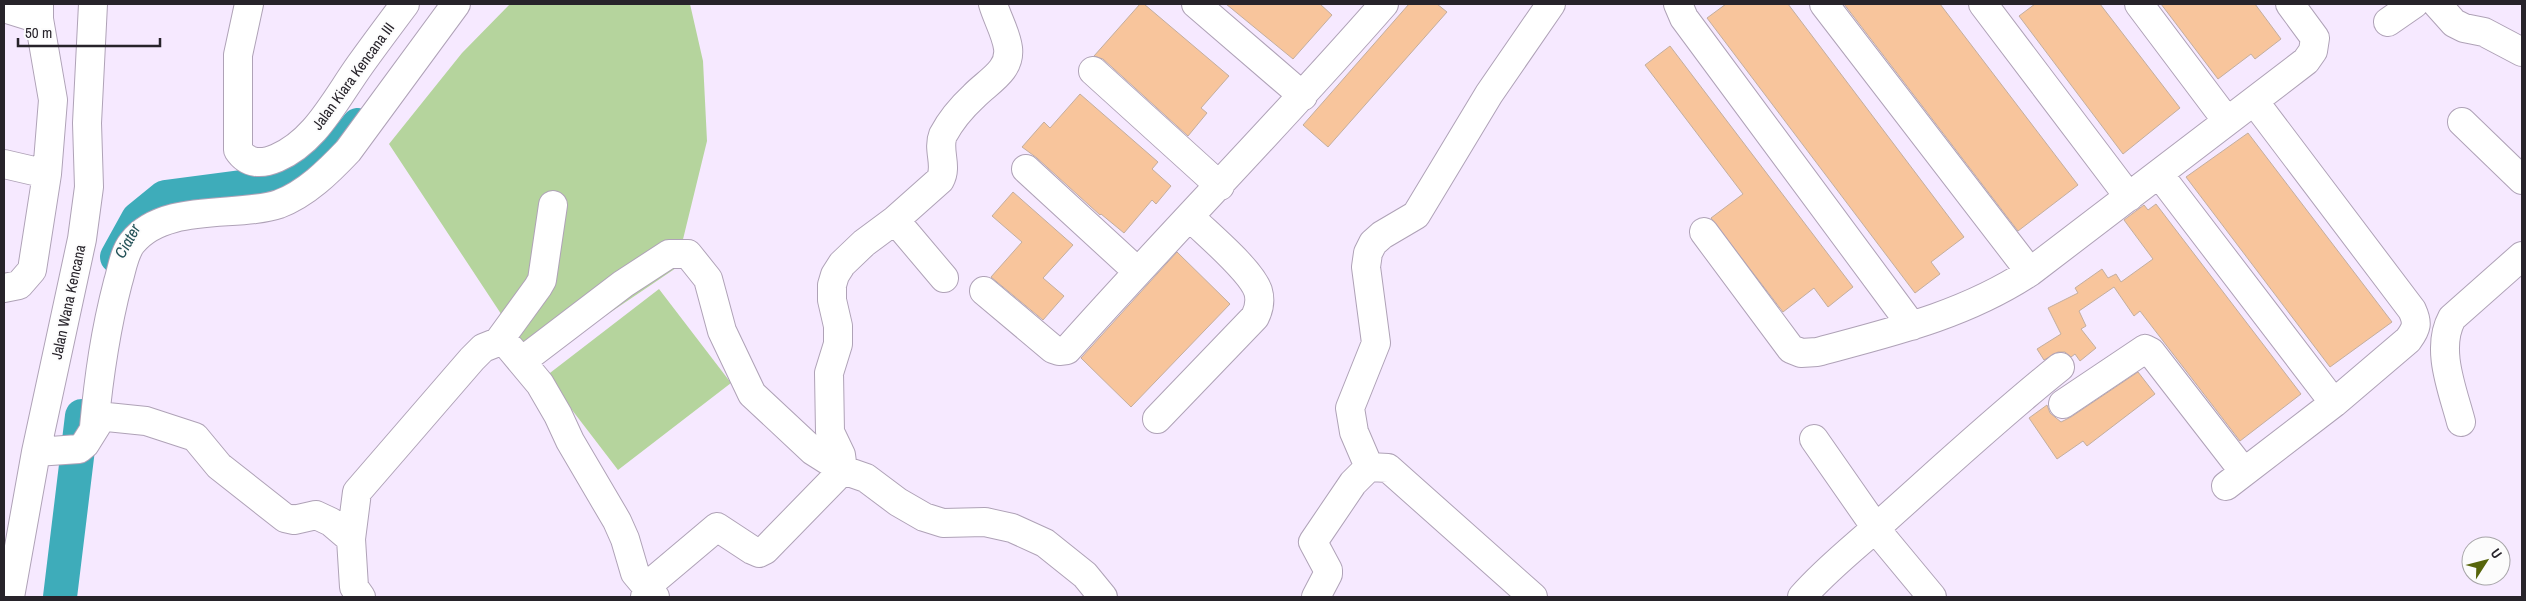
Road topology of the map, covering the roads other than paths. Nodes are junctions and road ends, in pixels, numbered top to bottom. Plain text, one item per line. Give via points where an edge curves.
1 (93, 4) edge
2 (248, 4) edge
3 (269, 4) edge
4 (405, 4) edge
5 (456, 4) edge
6 (993, 4) edge
7 (1196, 4) edge
8 (1552, 4) edge
9 (1678, 4) edge
10 (1824, 4) edge
11 (1982, 4) edge
12 (2139, 4) edge
13 (2290, 4) edge
14 (2414, 4) edge
15 (2437, 4) edge
16 (1381, 5) edge
17 (4, 8) edge
18 (39, 11) edge
19 (2388, 22) dead end
20 (241, 40) junction
21 (2522, 52) edge
22 (1093, 70) dead end
23 (1303, 96) junction
24 (2254, 101) junction
25 (2227, 122) junction
26 (2462, 122) dead end
27 (4, 164) edge
28 (1026, 169) dead end
29 (47, 174) junction
30 (2159, 174) junction
31 (2522, 180) edge
32 (1220, 186) junction
33 (2129, 197) junction
34 (553, 205) dead end
35 (1190, 217) junction
36 (895, 220) junction
37 (1704, 232) dead end
38 (2522, 256) edge
39 (1137, 271) junction
40 (2030, 272) junction
41 (944, 278) dead end
42 (4, 288) edge
43 (984, 291) dead end
44 (1912, 326) junction
45 (498, 342) junction
46 (522, 361) junction
47 (2060, 367) dead end
48 (2334, 403) junction
49 (2063, 404) dead end
50 (1157, 419) dead end
51 (2461, 422) dead end
52 (86, 438) junction
53 (1814, 439) dead end
54 (42, 452) junction
55 (1368, 467) junction
56 (843, 470) junction
57 (1876, 528) junction
58 (350, 539) junction
59 (12, 545) edge
60 (649, 594) edge
61 (10, 597) edge
62 (361, 597) edge
63 (1103, 597) edge
64 (1316, 597) edge
65 (1533, 597) edge
66 (1802, 597) edge
67 (1932, 597) edge

1 - 54 street, Jalan Wana Kencana via 87,123 89,187
2 - 20 street, Jalan Kiara Kencana III
3 - 20 street
4 - 20 street, Jalan Kiara Kencana III via 314,130 294,148 262,163 243,158 238,150 238,55
5 - 52 street via 348,151 329,171 279,204 181,217 156,226 132,244 125,258 103,345
6 - 36 street via 1008,46 1008,58 995,78 952,119 942,138 945,172 940,180
7 - 23 street
8 - 55 street via 1489,94 1416,215 1382,235 1368,253 1366,267 1376,344 1350,408 1354,432
9 - 44 street via 1684,18
10 - 40 street
11 - 33 street
12 - 25 street
13 - 24 street via 2315,38 2313,51 2306,61
14 - 19 street
15 - 21 street via 2454,23 2484,32
16 - 23 street
17 - 18 street
18 - 29 street via 52,100
22 - 32 street
23 - 32 street
24 - 25 street
24 - 48 street via 2412,310 2417,321 2408,340
25 - 30 street
26 - 31 street
27 - 29 street
28 - 39 street
29 - 42 street via 32,270 19,285
30 - 33 street
30 - 48 street
32 - 35 street
33 - 40 street
34 - 45 street via 542,280
35 - 39 street
35 - 50 street via 1251,278 1258,292 1260,307
36 - 41 street
36 - 56 street via 842,264 832,285 838,344 829,373 830,432 841,455
37 - 44 street via 1791,349 1801,354
38 - 51 street via 2452,318 2448,326 2446,365
39 - 43 street via 1066,350 1059,352
40 - 44 street via 1972,304
45 - 46 street via 508,346
45 - 58 street via 483,348 472,359 357,492
46 - 56 street via 623,284 670,254 688,254 708,280 722,331 752,394 814,451
46 - 60 street via 540,384 617,521 635,573
47 - 57 street via 2006,410
48 - 49 street via 2235,479 2151,352 2145,349
52 - 54 street
52 - 58 street via 100,420 107,417 146,421 195,437 219,466 281,516 294,520 316,515 331,522
53 - 57 street
54 - 59 street, Jalan Wana Kencana
55 - 64 street via 1353,483 1313,542 1328,570
55 - 65 street via 1388,468
56 - 60 street via 765,550 752,550 717,527
56 - 63 street via 866,478 924,517 943,522 985,522 1012,528 1045,543 1085,575
57 - 66 street via 1822,574
57 - 67 street
58 - 62 street via 354,587
59 - 61 street, Jalan Wana Kencana

